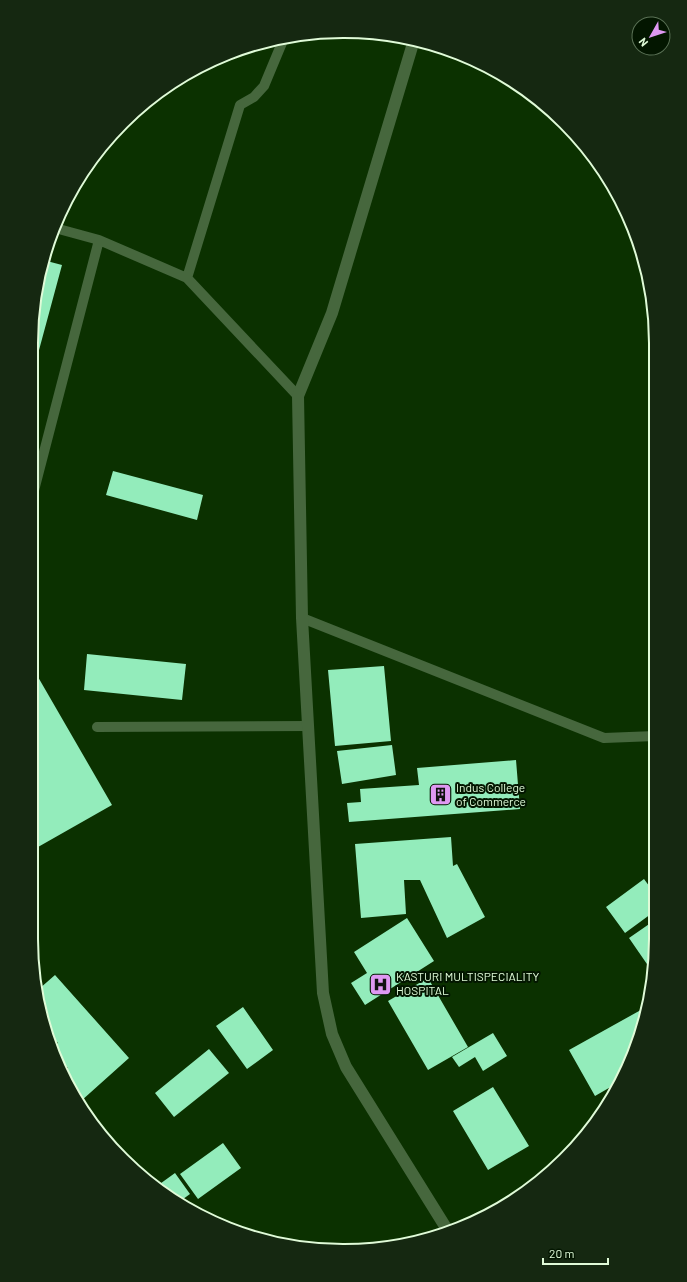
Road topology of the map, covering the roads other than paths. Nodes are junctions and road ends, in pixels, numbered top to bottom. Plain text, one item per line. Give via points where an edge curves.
1 (281, 45) edge
2 (412, 46) edge
3 (60, 229) edge
4 (99, 240) junction
5 (187, 278) junction
6 (298, 396) junction
7 (38, 479) edge
8 (302, 618) junction
9 (308, 726) junction
10 (97, 727) dead end
11 (649, 736) edge
12 (445, 1227) edge

1 - 5 lane via 264,86 254,97 240,104
2 - 6 street via 332,313
3 - 4 lane
4 - 5 lane
4 - 7 lane
5 - 6 lane
6 - 8 street
8 - 9 street
8 - 11 lane via 604,738
9 - 10 lane
9 - 12 street via 323,993 332,1034 346,1067

